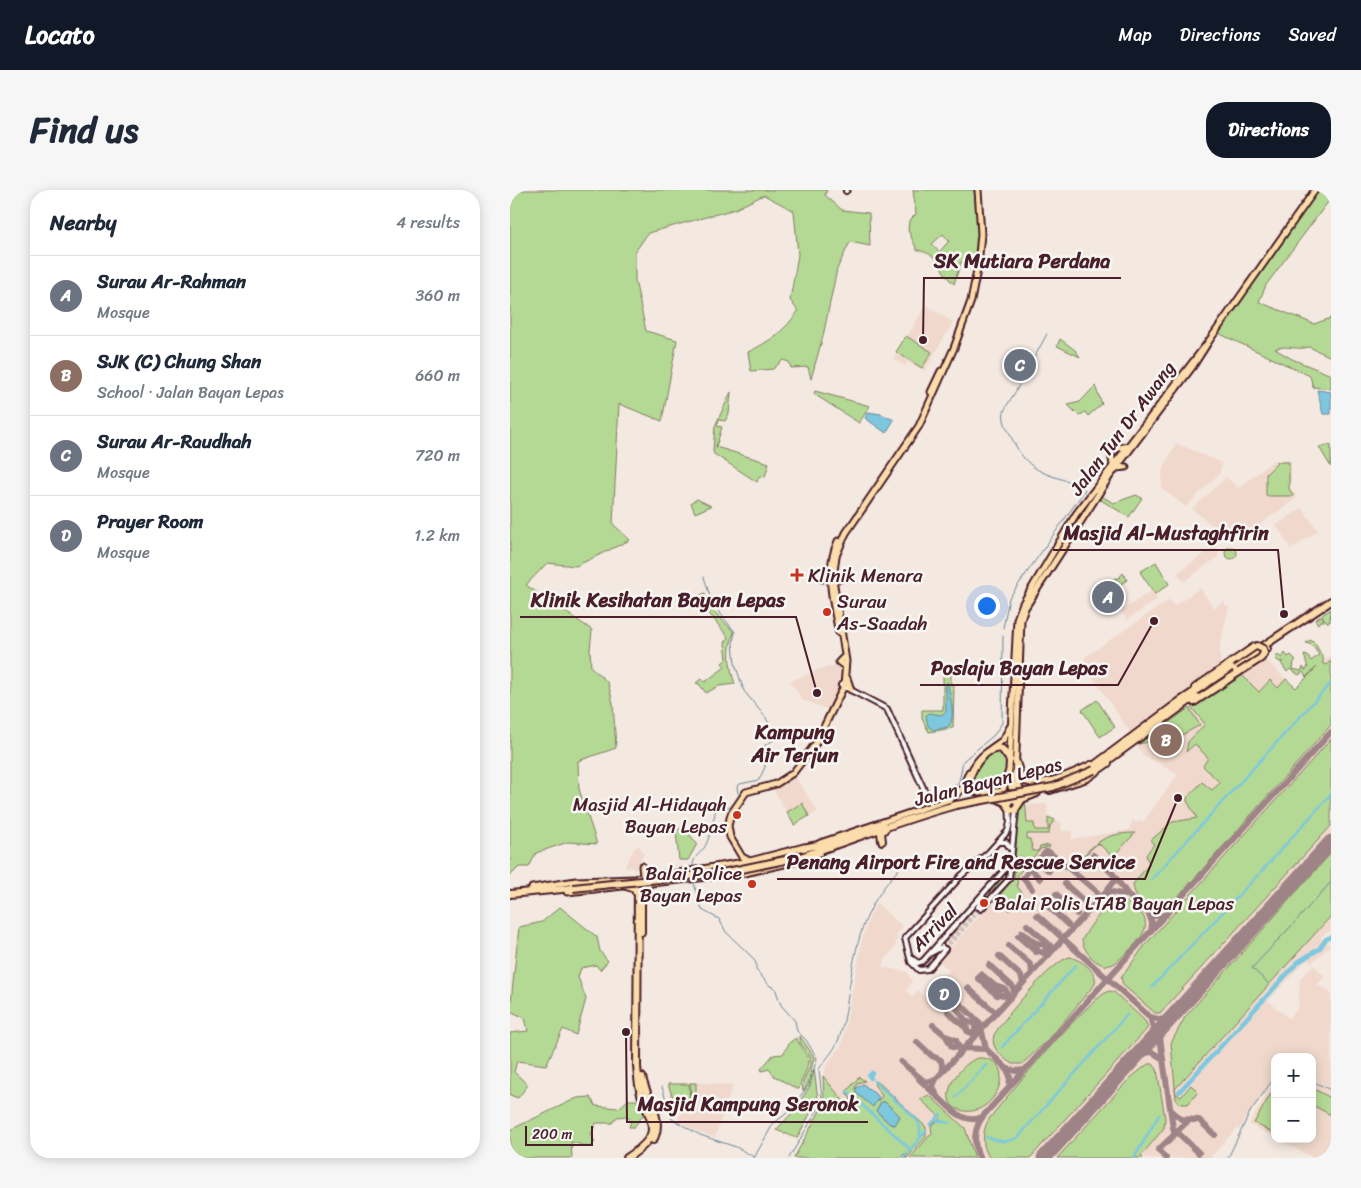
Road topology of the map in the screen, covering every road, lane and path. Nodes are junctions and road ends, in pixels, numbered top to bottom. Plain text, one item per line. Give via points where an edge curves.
1 (978, 190) edge
2 (1315, 190) edge
3 (1209, 341) junction
4 (1128, 446) junction
5 (1127, 454) junction
6 (1114, 467) junction
7 (1076, 514) junction
8 (1082, 518) junction
9 (1068, 526) junction
10 (1074, 530) junction
11 (832, 571) junction
12 (833, 589) junction
13 (1331, 601) edge
14 (1331, 606) edge
15 (846, 673) junction
16 (843, 685) junction
17 (851, 690) junction
18 (1179, 702) junction
19 (1178, 710) junction
20 (1012, 715) junction
21 (1011, 752) junction
22 (1112, 756) junction
23 (1013, 761) junction
24 (1091, 770) junction
25 (1017, 781) junction
26 (1000, 792) junction
27 (1037, 792) junction
28 (734, 797) dead end
29 (1019, 798) junction
30 (998, 799) junction
31 (1007, 799) junction
32 (738, 803) junction
33 (956, 803) junction
34 (931, 805) junction
35 (1013, 810) junction
36 (897, 824) junction
37 (885, 829) junction
38 (874, 832) junction
39 (997, 843) junction
40 (832, 845) junction
41 (800, 853) junction
42 (1011, 855) junction
43 (742, 857) junction
44 (750, 862) junction
45 (737, 864) junction
46 (1009, 867) junction
47 (714, 868) junction
48 (669, 874) junction
49 (715, 877) junction
50 (610, 879) junction
51 (637, 882) junction
52 (650, 883) junction
53 (626, 886) junction
54 (612, 888) junction
55 (510, 889) edge
56 (532, 890) junction
57 (985, 892) junction
58 (639, 893) junction
59 (510, 894) edge
60 (931, 953) junction
61 (908, 954) junction
62 (627, 1158) edge
63 (634, 1158) edge

1 - 11 main road via 981,246 971,299 919,420 843,531 833,552
2 - 3 main road, Jalan Tun Dr Awang
3 - 4 main road, Jalan Tun Dr Awang
3 - 5 main road, Jalan Tun Dr Awang
4 - 6 main road, Jalan Tun Dr Awang
4 - 6 main road via 1113,451
5 - 6 main road, Jalan Tun Dr Awang
5 - 6 main road via 1127,466
6 - 7 main road, Jalan Tun Dr Awang
6 - 8 main road, Jalan Tun Dr Awang
7 - 8 main road via 1076,519
7 - 9 main road, Jalan Tun Dr Awang
8 - 10 main road, Jalan Tun Dr Awang
9 - 10 main road via 1073,526
9 - 20 main road, Jalan Tun Dr Awang via 1018,613
10 - 23 main road, Jalan Tun Dr Awang via 1022,617
11 - 12 main road
11 - 12 main road via 841,580
11 - 12 main road via 823,581
12 - 15 main road
12 - 16 main road
13 - 18 highway, Jalan Bayan Lepas
14 - 19 highway, Jalan Bayan Lepas
15 - 16 main road
15 - 17 main road
16 - 17 street
16 - 32 main road via 816,743 790,776 776,784 746,792
17 - 34 street via 887,709
18 - 19 highway, bridge via 1195,687 1254,647 1263,649 1261,658
18 - 22 highway, Jalan Bayan Lepas
19 - 22 highway, Jalan Bayan Lepas
20 - 21 main road, Jalan Tun Dr Awang
20 - 34 main road via 1006,736 977,759 956,796
21 - 23 main road, Jalan Tun Dr Awang
21 - 25 main road via 1010,785 1015,787
22 - 23 highway via 1066,776 1032,784 1021,778
22 - 24 highway, Jalan Bayan Lepas
22 - 27 highway via 1087,778
23 - 25 main road, Jalan Tun Dr Awang
23 - 26 highway via 1002,749 993,750 978,762 971,773 968,784 974,792
23 - 31 main road, Jalan Tun Dr Awang via 1002,793
24 - 26 highway, Jalan Bayan Lepas, bridge via 1052,783
24 - 33 highway, Jalan Bayan Lepas, bridge via 1053,787
25 - 29 main road, Jalan Tun Dr Awang via 1022,790
26 - 33 highway, Jalan Bayan Lepas
27 - 29 highway
27 - 35 highway via 1022,799
28 - 32 main road
29 - 31 main road
29 - 35 street
30 - 31 highway
30 - 35 highway
30 - 36 highway
31 - 35 street
32 - 43 main road via 731,814 728,829
33 - 36 highway, Jalan Bayan Lepas
33 - 40 highway, Jalan Bayan Lepas
34 - 41 main road
35 - 39 street via 1010,827
35 - 42 street
36 - 37 highway, Jalan Bayan Lepas
37 - 38 highway, Jalan Bayan Lepas
37 - 38 highway via 882,841
38 - 40 highway, Jalan Bayan Lepas
39 - 42 street via 1009,843
39 - 61 street via 906,935 904,942
40 - 41 highway, Jalan Bayan Lepas
40 - 49 main road, Jalan Bayan Lepas via 789,864
41 - 44 main road, Jalan Bayan Lepas
41 - 51 highway, Jalan Bayan Lepas, bridge via 727,869
42 - 46 street
43 - 44 main road
43 - 45 main road
44 - 45 main road, Jalan Bayan Lepas
45 - 47 main road, Jalan Bayan Lepas
46 - 57 street, Arrival
46 - 57 street, Arrival via 1006,882 980,908
47 - 48 main road, Jalan Bayan Lepas
47 - 49 main road
48 - 51 main road, Jalan Bayan Lepas
48 - 51 main road via 643,876 642,866
49 - 52 main road, Jalan Bayan Lepas
50 - 51 main road
50 - 54 main road via 615,883
50 - 56 main road via 561,882
51 - 52 main road, Jalan Bayan Lepas
51 - 53 main road
51 - 56 highway, bridge
51 - 58 highway
52 - 58 highway
53 - 54 main road
53 - 58 highway
54 - 56 main road
55 - 56 highway
56 - 59 highway
57 - 60 street, Arrival
58 - 62 highway via 637,1066 642,1096 653,1124 646,1144
58 - 63 highway via 640,1060 646,1094 657,1120 654,1138 644,1152
60 - 61 street, Arrival via 918,963
60 - 61 street, Arrival via 944,948 925,970 915,969

